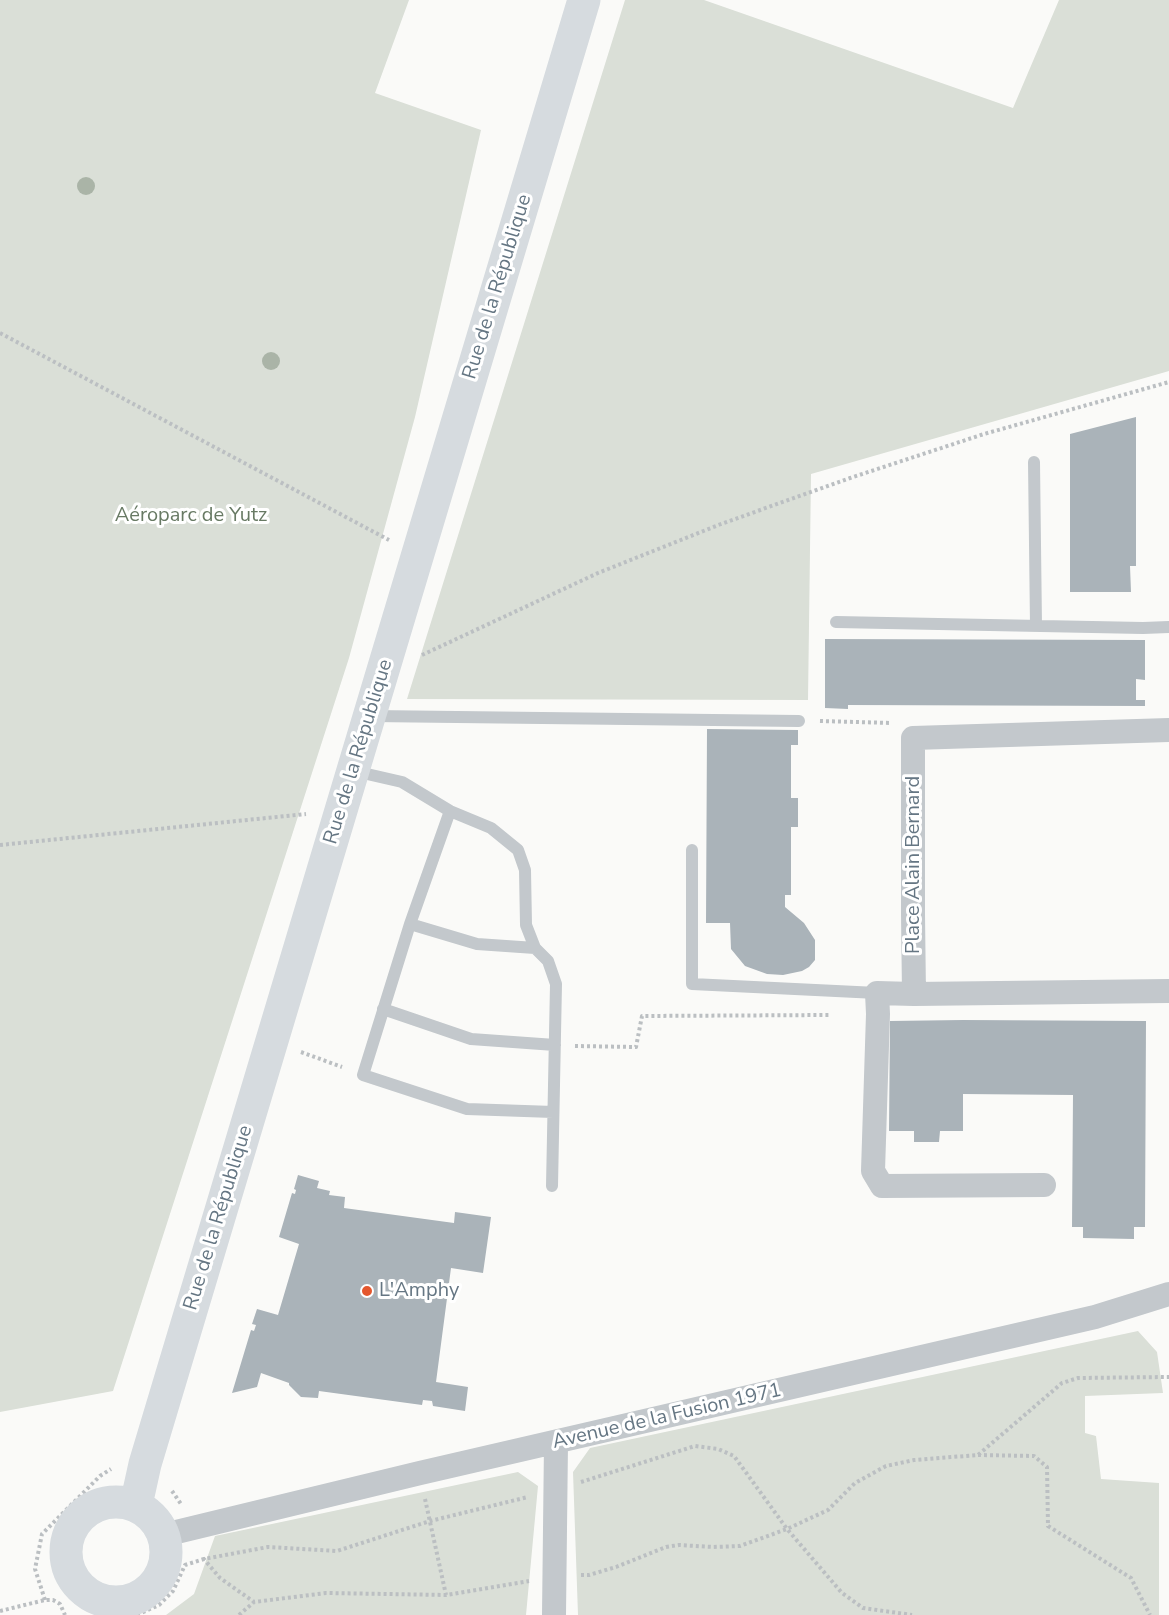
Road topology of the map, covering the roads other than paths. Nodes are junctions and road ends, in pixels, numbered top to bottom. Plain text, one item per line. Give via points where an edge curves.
1 (584, 0) edge
2 (1034, 462) dead end
3 (836, 622) dead end
4 (1036, 626) junction
5 (1169, 627) edge
6 (370, 716) junction
7 (799, 721) road end
8 (1169, 730) edge
9 (353, 771) junction
10 (450, 811) junction
11 (692, 850) dead end
12 (410, 924) junction
13 (535, 948) junction
14 (1169, 991) edge
15 (877, 993) junction
16 (914, 994) junction
17 (383, 1008) junction
18 (555, 1045) junction
19 (553, 1112) junction
20 (1044, 1185) dead end
21 (552, 1186) dead end
22 (1169, 1294) edge
23 (556, 1443) junction
24 (136, 1505) junction
25 (164, 1535) junction
26 (105, 1608) edge
27 (554, 1615) edge

1 - 6 street, Rue de la République
2 - 4 lane
3 - 4 lane
4 - 5 lane
6 - 7 lane
6 - 9 street, Rue de la République
8 - 16 street, Place Alain Bernard via 913,738
9 - 10 lane via 402,782
9 - 24 street, Rue de la République
10 - 12 lane
10 - 13 lane via 491,828 518,850 525,870 526,925
11 - 15 lane via 692,984
12 - 13 lane via 477,944
12 - 17 lane
13 - 18 lane via 548,961 556,984
14 - 16 street
15 - 16 street
15 - 20 street via 873,1171 882,1186
17 - 18 lane via 471,1039
17 - 19 lane via 363,1075 467,1109
18 - 19 lane
19 - 21 lane
22 - 23 street, Avenue de la Fusion 1971 via 1095,1317
23 - 25 street, Avenue de la Fusion 1971
23 - 27 street
24 - 25 street via 153,1517
24 - 26 street via 115,1501 95,1506 78,1518 68,1537 67,1562 73,1577
25 - 26 street via 166,1556 160,1576 146,1592

